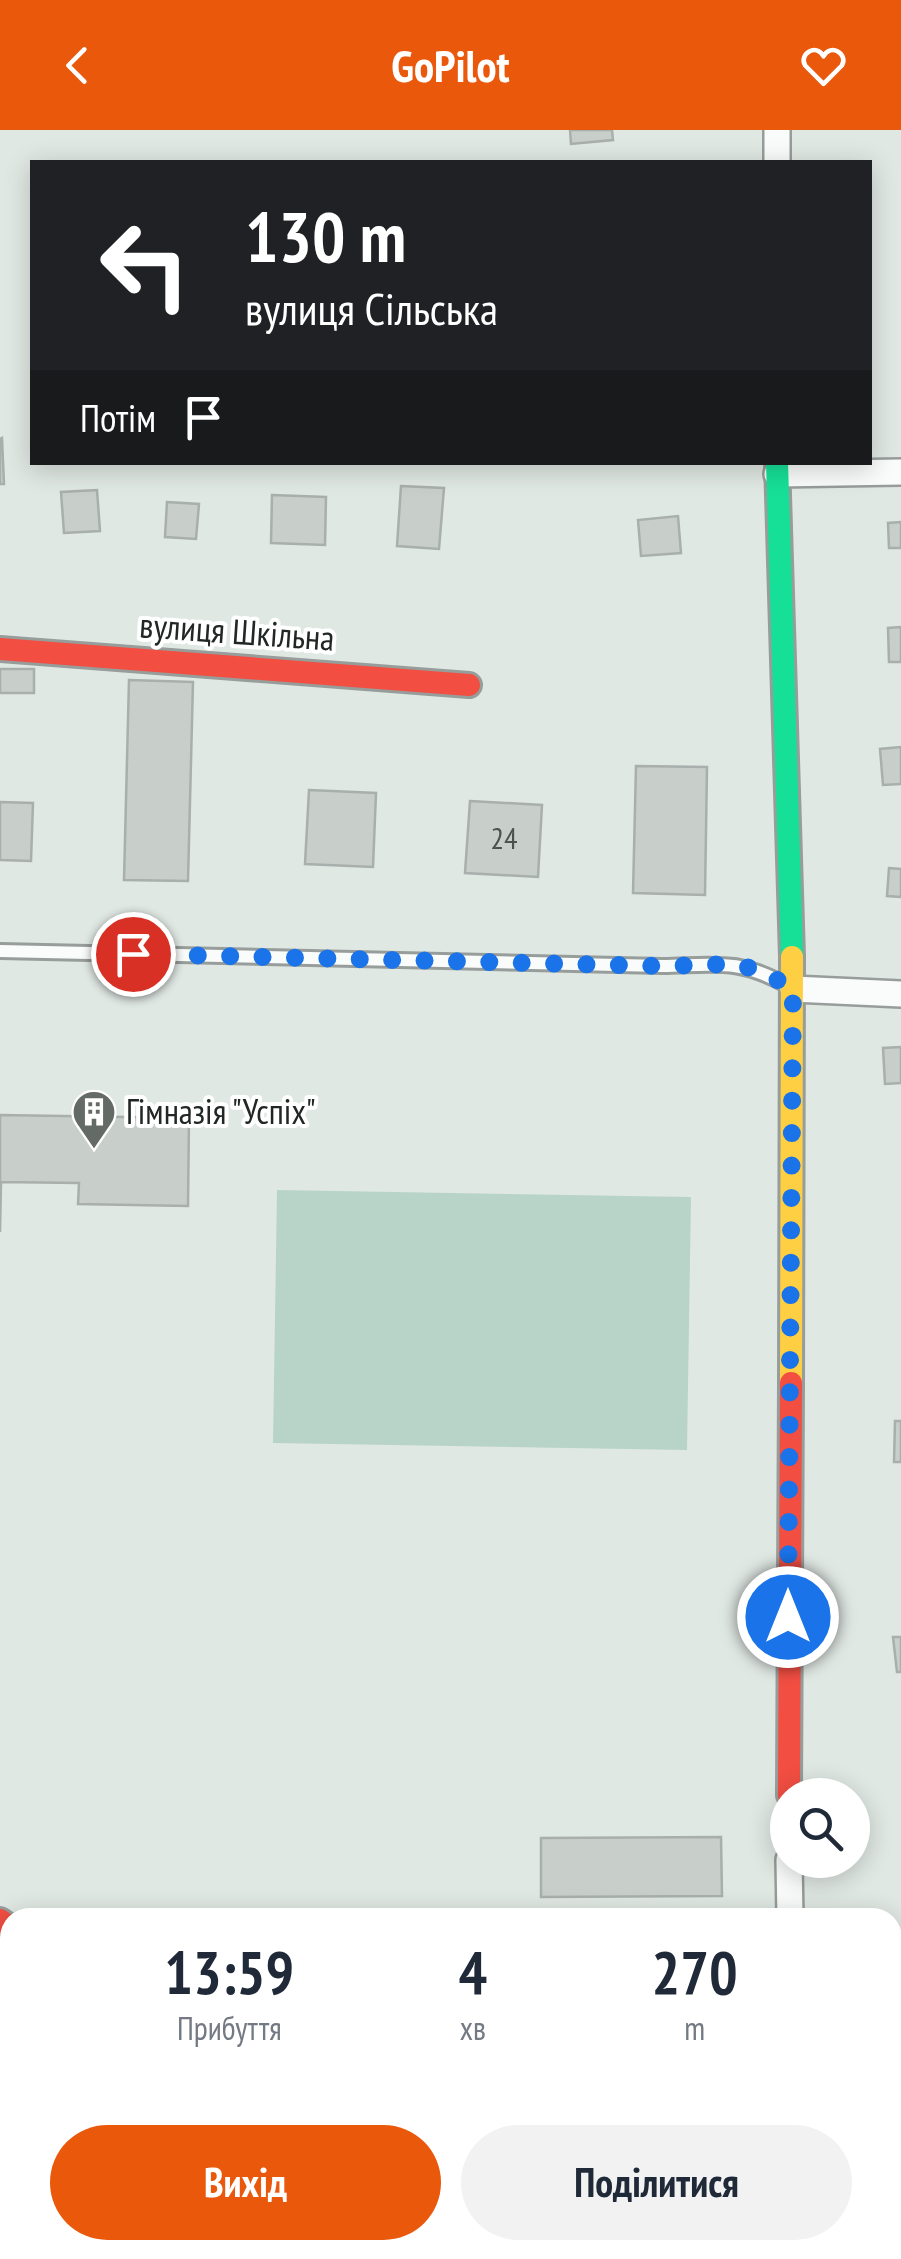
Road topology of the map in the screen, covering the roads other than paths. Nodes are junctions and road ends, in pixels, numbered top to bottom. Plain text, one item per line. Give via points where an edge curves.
1 (777, 130) edge
2 (777, 160) edge
3 (777, 468) edge
4 (901, 472) edge
5 (0, 649) edge
6 (469, 685) dead end
7 (0, 951) edge
8 (793, 989) junction
9 (901, 994) edge
10 (789, 1778) edge
11 (789, 1878) edge
12 (790, 1908) edge

1 - 2 street
3 - 4 street
3 - 8 street
5 - 6 street, вулиця Шкільна
7 - 8 lane via 732,964 760,970
8 - 9 street
8 - 10 street
11 - 12 street

